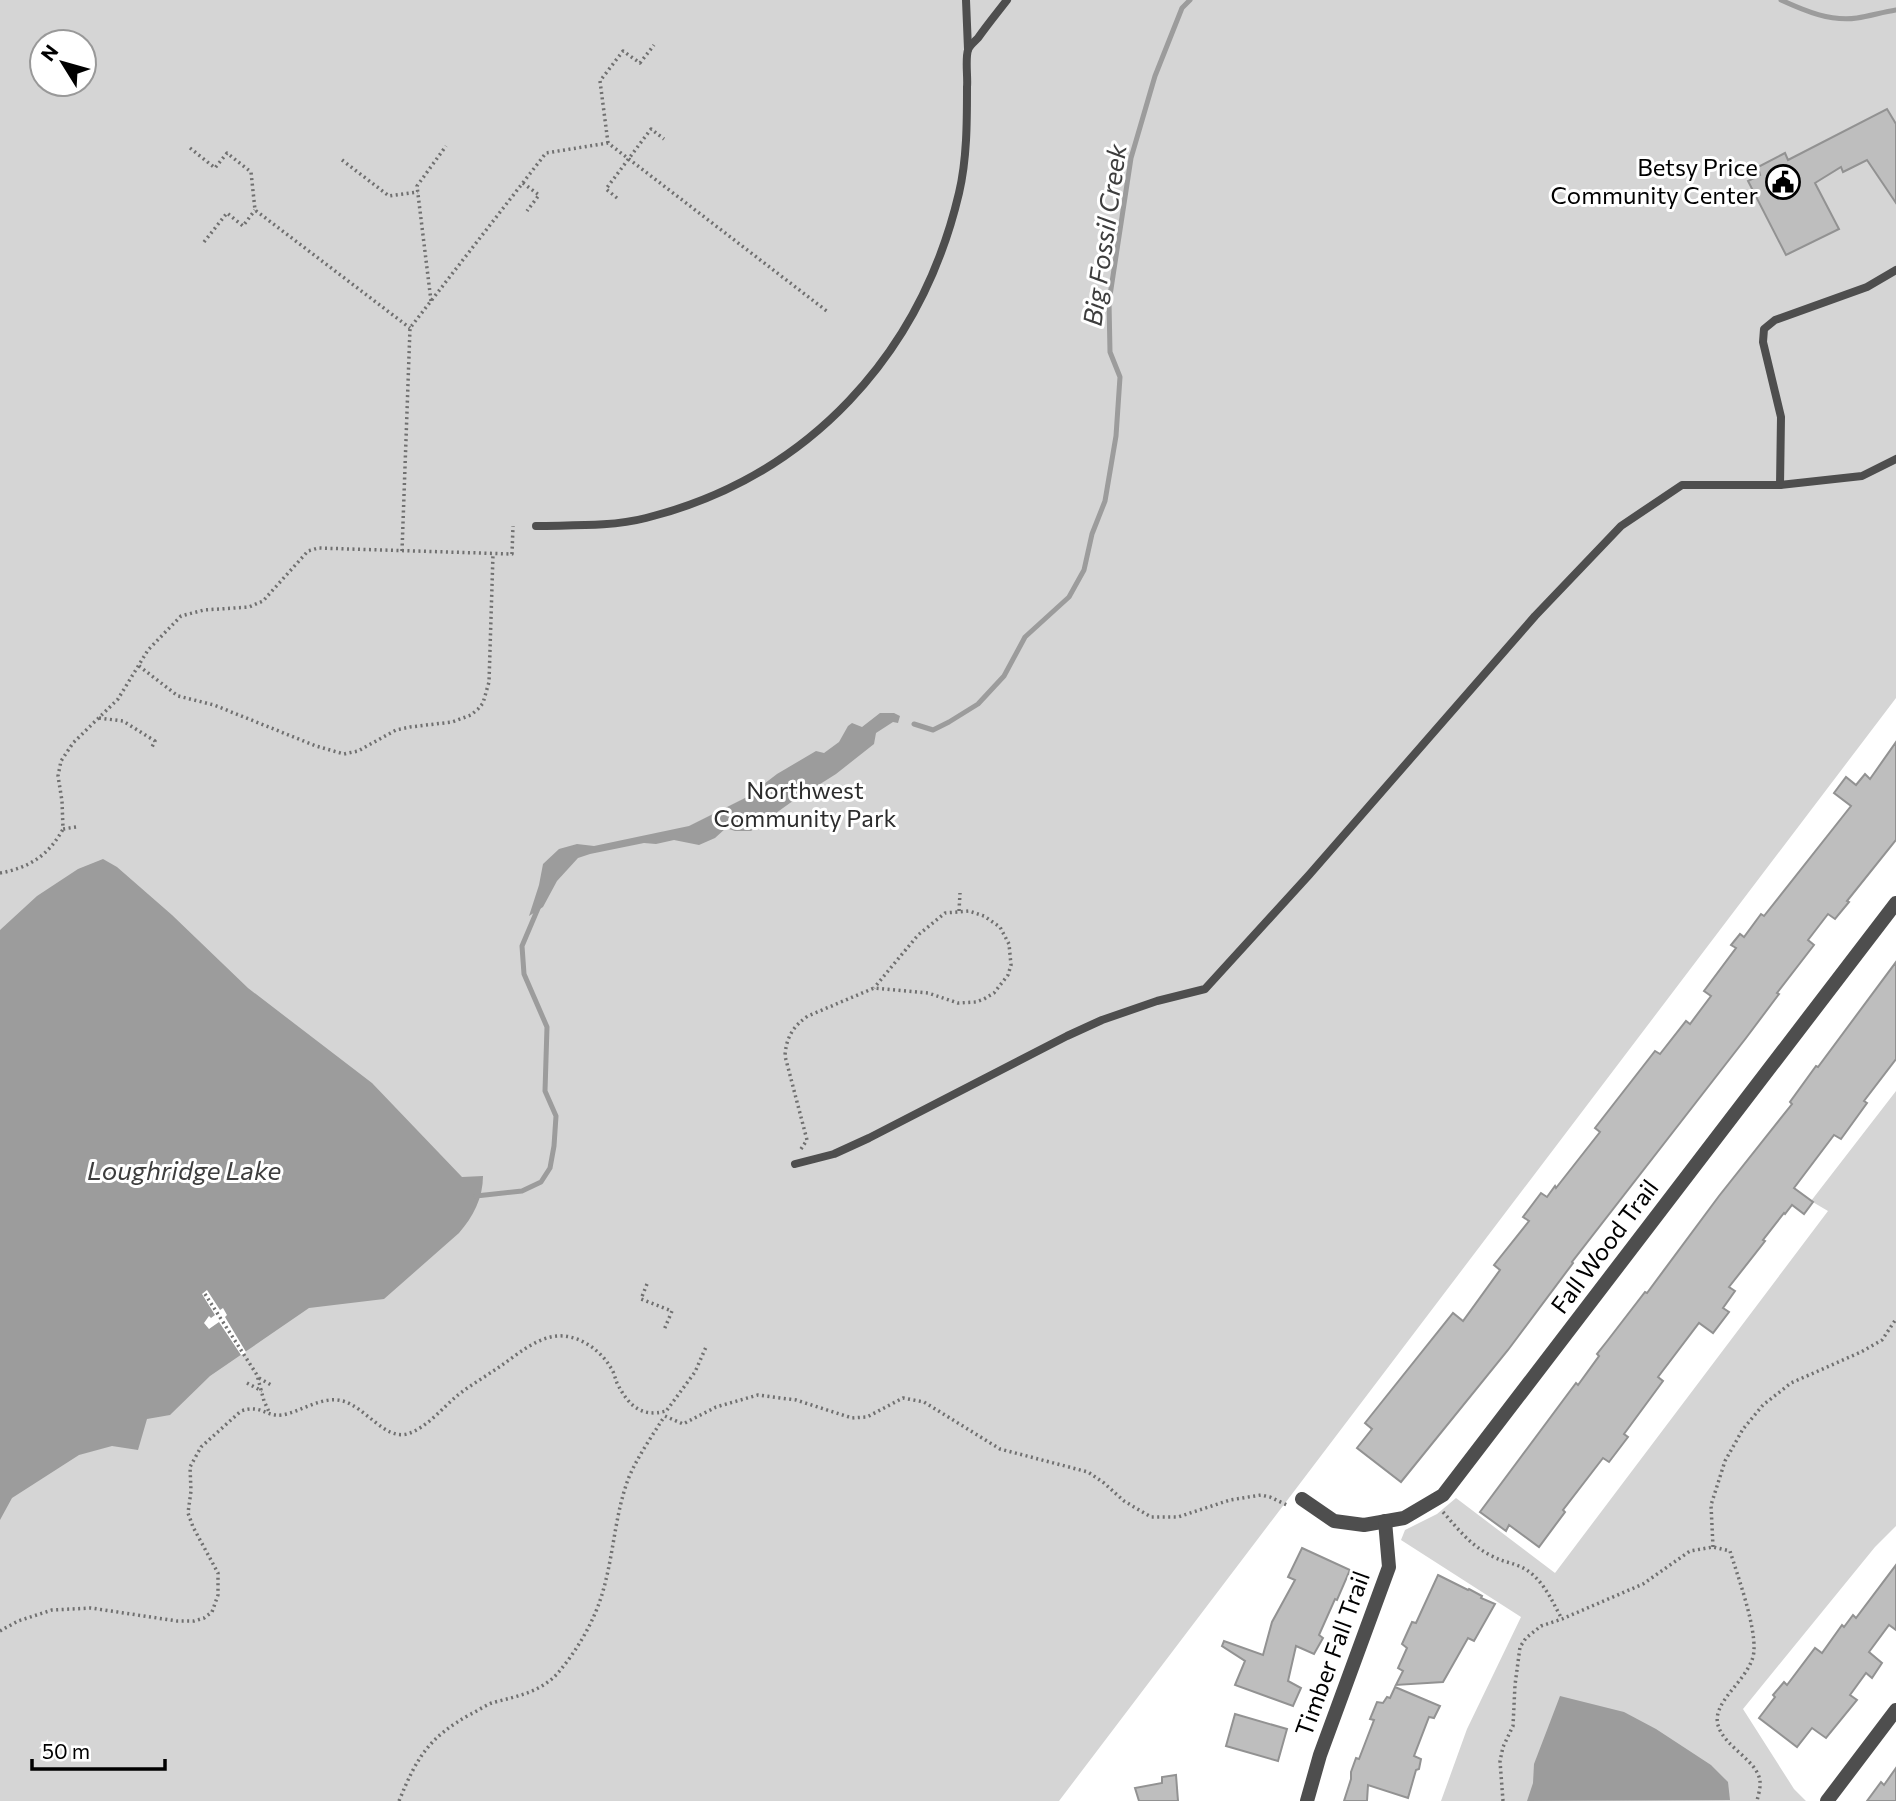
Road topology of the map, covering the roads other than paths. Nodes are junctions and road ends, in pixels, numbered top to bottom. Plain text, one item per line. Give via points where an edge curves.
1 (966, 0) edge
2 (1006, 0) edge
3 (968, 50) junction
4 (1896, 270) edge
5 (1896, 459) edge
6 (1780, 485) junction
7 (536, 526) dead end
8 (1896, 903) edge
9 (795, 1164) road end
10 (1297, 1503) road end
11 (1385, 1521) junction
12 (1896, 1710) edge
13 (1307, 1801) edge
14 (1827, 1801) edge

1 - 3 lane
2 - 3 lane
3 - 7 lane via 965,145 950,229 928,286 902,334 859,392 836,415 747,480 680,508 615,523
4 - 6 lane via 1867,287 1775,320 1764,329 1781,417
5 - 6 lane via 1862,476
6 - 9 lane via 1682,485 1620,526 1535,615 1205,989 1102,1020 869,1138
8 - 11 street, Fall Wood Trail via 1443,1495 1404,1518
10 - 11 street, Fall Wood Trail via 1334,1521 1364,1525
11 - 13 street, Timber Fall Trail via 1389,1567
12 - 14 street

